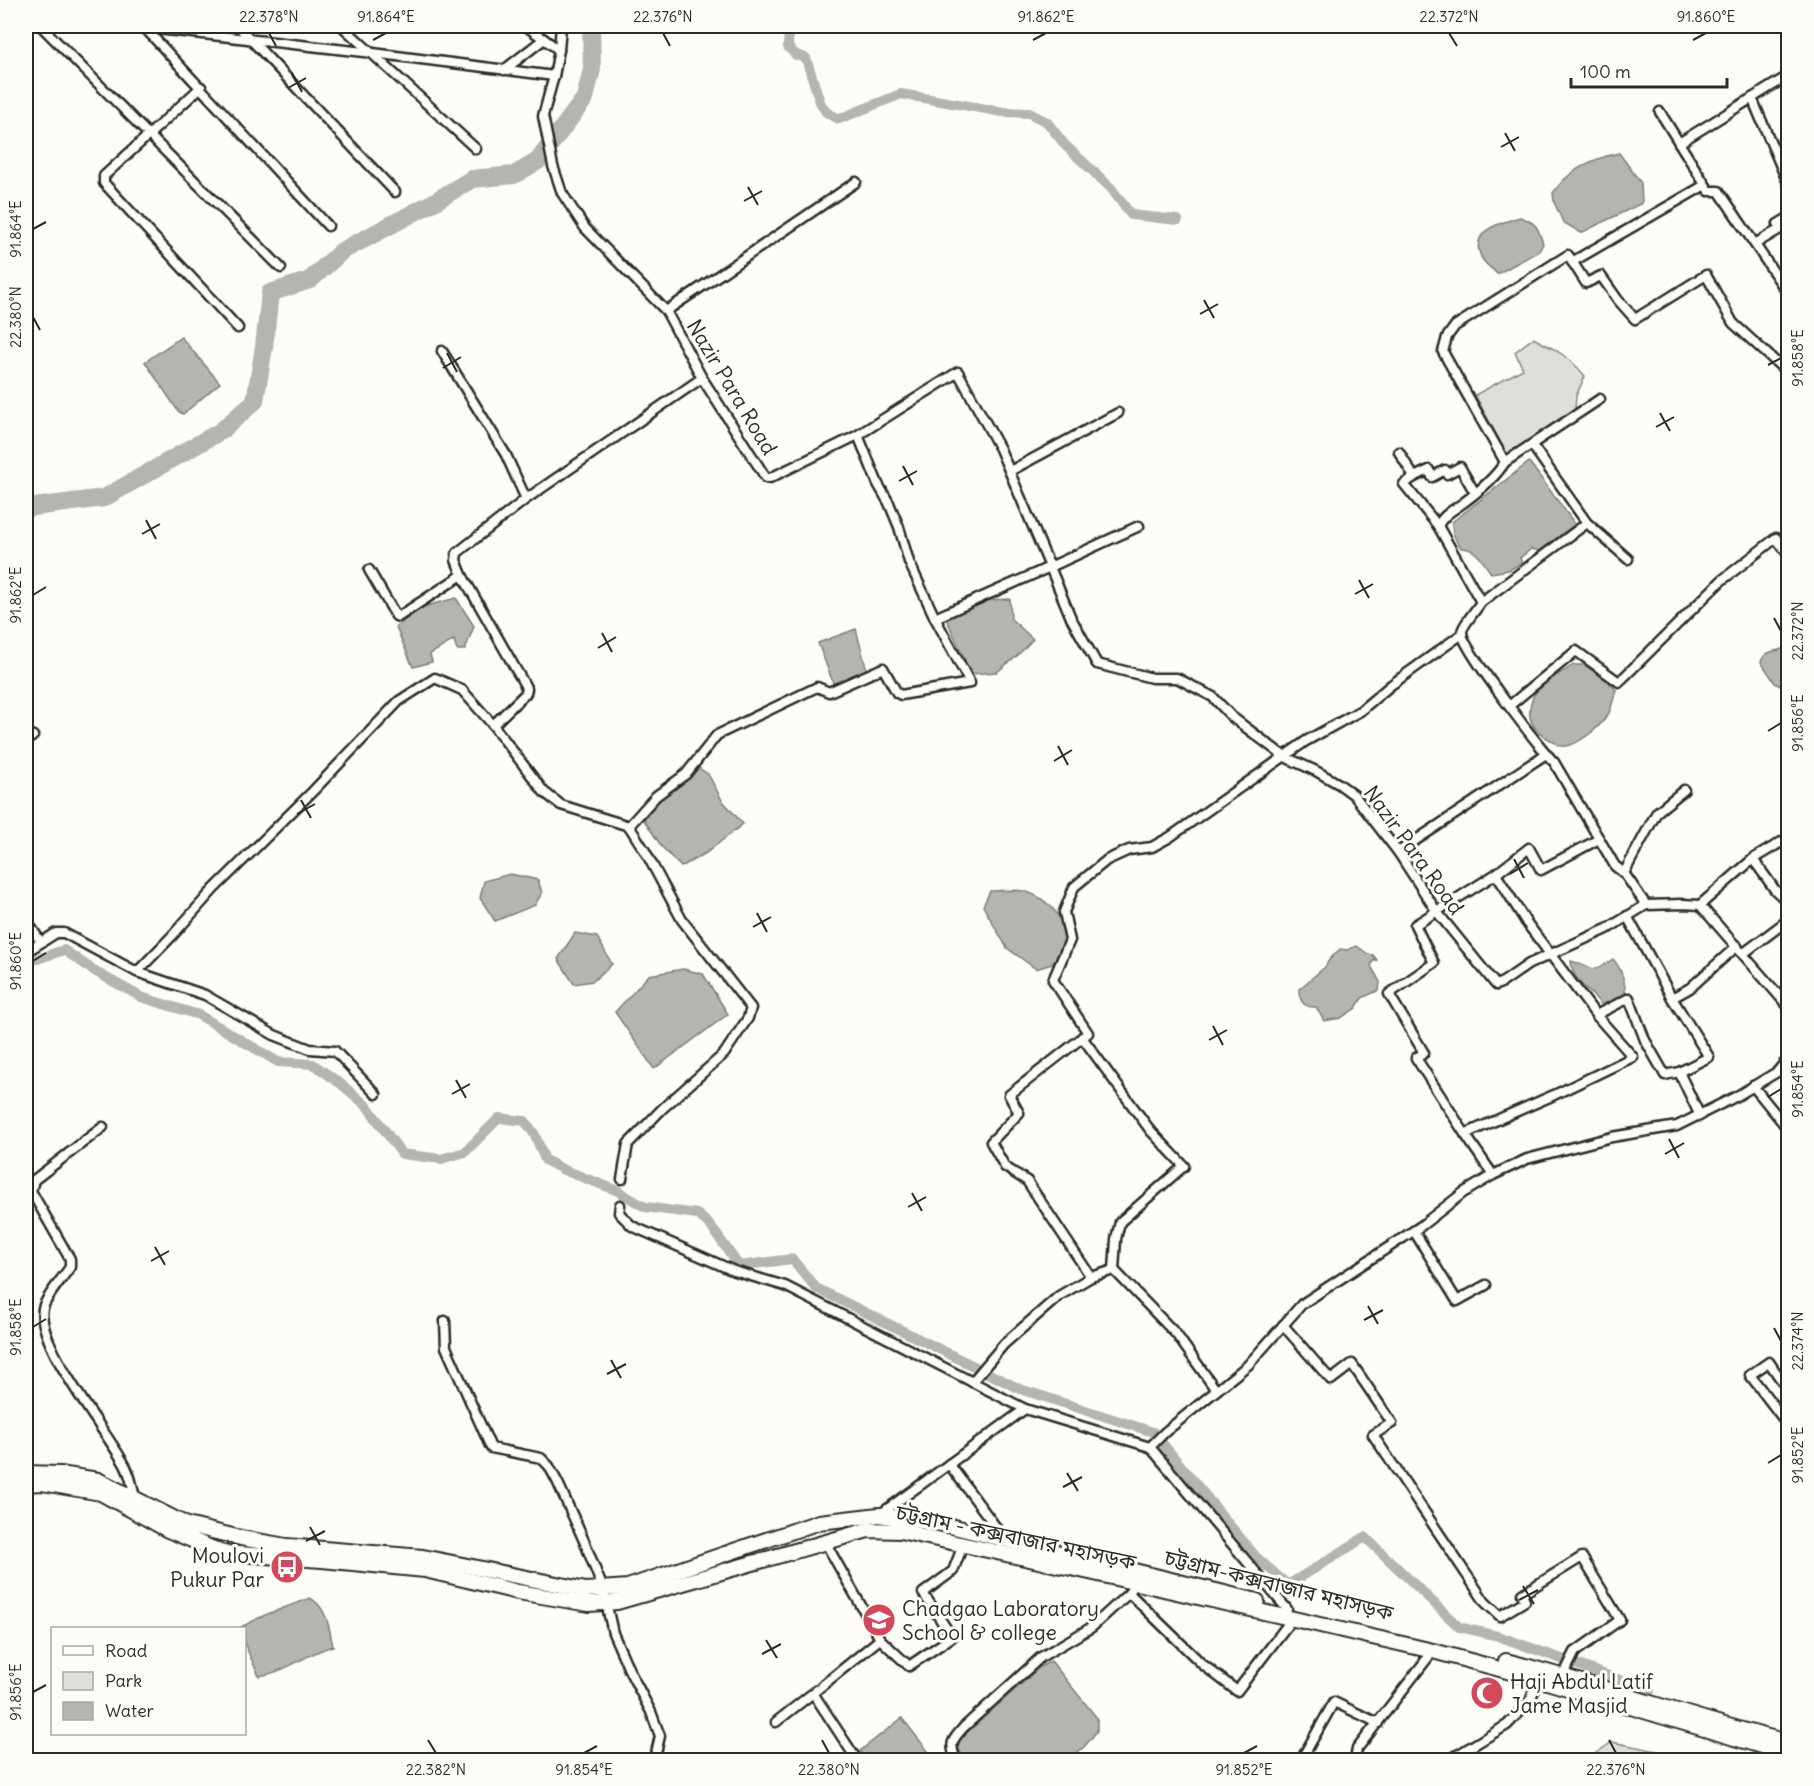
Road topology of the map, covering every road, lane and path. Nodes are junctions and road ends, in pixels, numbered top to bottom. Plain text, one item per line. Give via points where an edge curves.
1 (41, 26) edge
2 (130, 26) edge
3 (144, 26) edge
4 (238, 26) edge
5 (342, 26) edge
6 (526, 26) edge
7 (561, 26) edge
8 (251, 39) junction
9 (544, 39) junction
10 (559, 50) junction
11 (373, 53) junction
12 (504, 70) junction
13 (554, 76) junction
14 (1788, 76) edge
15 (201, 87) junction
16 (1752, 98) junction
17 (1660, 112) dead end
18 (150, 135) junction
19 (1678, 143) junction
20 (476, 149) dead end
21 (856, 182) dead end
22 (1788, 183) edge
23 (1705, 185) junction
24 (395, 192) dead end
25 (1788, 218) edge
26 (328, 226) dead end
27 (1755, 244) junction
28 (1572, 262) junction
29 (281, 268) dead end
30 (1788, 302) edge
31 (666, 311) junction
32 (238, 328) dead end
33 (442, 351) dead end
34 (1788, 373) edge
35 (702, 378) junction
36 (1600, 399) dead end
37 (1118, 412) dead end
38 (858, 435) junction
39 (1532, 445) junction
40 (1398, 452) dead end
41 (1505, 462) junction
42 (1010, 471) junction
43 (1414, 477) junction
44 (1475, 492) junction
45 (525, 499) junction
46 (1587, 523) junction
47 (1139, 526) dead end
48 (1438, 526) junction
49 (1788, 554) edge
50 (1628, 560) dead end
51 (1050, 567) junction
52 (369, 570) dead end
53 (462, 575) junction
54 (1481, 602) junction
55 (935, 618) junction
56 (1462, 634) junction
57 (1509, 706) junction
58 (493, 725) junction
59 (1546, 754) junction
60 (1285, 758) junction
61 (1684, 790) dead end
62 (629, 826) junction
63 (1788, 838) edge
64 (1599, 839) junction
65 (1398, 852) junction
66 (1754, 859) junction
67 (1624, 873) junction
68 (1496, 874) junction
69 (1788, 902) edge
70 (1646, 905) junction
71 (1701, 905) junction
72 (1437, 912) junction
73 (1627, 916) junction
74 (26, 920) edge
75 (1788, 920) edge
76 (41, 942) junction
77 (1741, 949) junction
78 (26, 952) edge
79 (1551, 955) junction
80 (136, 972) junction
81 (1672, 998) junction
82 (1788, 1005) edge
83 (1596, 1016) junction
84 (1082, 1037) junction
85 (1788, 1059) edge
86 (1679, 1072) junction
87 (1753, 1086) junction
88 (376, 1094) dead end
89 (1700, 1116) junction
90 (103, 1127) dead end
91 (1788, 1129) edge
92 (1466, 1134) junction
93 (1492, 1175) junction
94 (622, 1179) dead end
95 (28, 1189) edge
96 (620, 1205) dead end
97 (1414, 1231) junction
98 (1114, 1270) junction
99 (1091, 1277) junction
100 (1486, 1285) dead end
101 (445, 1321) dead end
102 (1283, 1325) junction
103 (972, 1382) junction
104 (1216, 1390) junction
105 (1788, 1390) edge
106 (1025, 1409) junction
107 (1788, 1425) edge
108 (1150, 1448) junction
109 (949, 1464) junction
110 (26, 1473) edge
111 (26, 1484) edge
112 (135, 1498) junction
113 (879, 1515) junction
114 (1005, 1540) junction
115 (825, 1542) junction
116 (963, 1545) junction
117 (1132, 1588) junction
118 (604, 1596) junction
119 (1290, 1614) junction
120 (880, 1639) junction
121 (1433, 1651) junction
122 (1563, 1676) junction
123 (1537, 1679) junction
124 (813, 1693) junction
125 (776, 1722) dead end
126 (1378, 1723) junction
127 (1788, 1742) edge
128 (1788, 1754) edge
129 (661, 1761) edge
130 (857, 1761) edge
131 (956, 1761) edge
132 (1301, 1761) edge
133 (1355, 1761) edge
134 (1449, 1761) edge

1 - 18 street
2 - 3 street
3 - 8 street
3 - 15 street
4 - 8 street
5 - 11 street
6 - 9 street
7 - 10 street
8 - 11 street
8 - 24 street
9 - 10 street
9 - 12 street
10 - 13 street
11 - 12 street
11 - 20 street
12 - 13 street
13 - 31 street, Nazir Para Road via 543,117 562,193 585,228
14 - 16 street
15 - 18 street
15 - 26 street
16 - 19 street
16 - 22 street
17 - 19 street
18 - 29 street
18 - 32 street via 104,176 104,183
19 - 23 street
21 - 31 street
23 - 27 street via 1709,191 1719,191
23 - 28 street
25 - 27 street via 1778,224 1780,229
27 - 30 street via 1787,292
28 - 34 street via 1586,284 1600,276 1635,319 1706,274 1733,324
28 - 41 street via 1568,255 1455,326 1447,337 1443,352
31 - 35 street, Nazir Para Road
33 - 45 street via 506,455
35 - 38 street, Nazir Para Road via 766,478
35 - 45 street
36 - 39 street
37 - 42 street
38 - 42 street via 958,372
38 - 55 street via 878,484 890,502 909,562
39 - 41 street
39 - 46 street
40 - 43 street
41 - 44 street
42 - 51 street
43 - 44 street via 1429,470 1432,477 1445,470 1447,474 1460,467
43 - 48 street via 1404,484
44 - 48 street via 1441,519
45 - 53 street via 457,553
46 - 50 street
46 - 54 street
47 - 51 street
48 - 54 street
49 - 57 street via 1776,538 1721,581 1619,682 1576,651
51 - 55 street
51 - 60 street, Nazir Para Road via 1071,618 1097,664 1152,678 1177,678 1213,697
52 - 53 street via 398,617
53 - 58 street via 527,689
54 - 56 street via 1463,626
55 - 62 street via 970,683 901,695 883,668 830,692 818,687 717,735 686,774 656,796
56 - 57 street
56 - 60 street via 1360,711 1306,741
57 - 59 street
58 - 62 street via 544,792 561,805
58 - 80 street via 462,690 435,678 399,701
59 - 64 street
59 - 65 street
60 - 65 street, Nazir Para Road via 1316,771 1354,795
60 - 84 street via 1170,837 1152,847 1129,850 1107,860 1074,887 1064,912 1070,940 1053,980 1088,1033
61 - 67 street via 1657,812
62 - 94 street via 682,920 751,1008 724,1054 628,1144
63 - 66 street
64 - 67 street via 1614,866
64 - 68 street via 1541,870 1529,848
65 - 72 street, Nazir Para Road
66 - 69 street
66 - 71 street
67 - 70 street
68 - 72 street
68 - 79 street
70 - 71 street, Nazir Para Road
70 - 73 street, Nazir Para Road
71 - 77 street
72 - 79 street, Nazir Para Road via 1496,985 1529,963
72 - 92 street via 1415,925 1434,963 1389,994 1424,1053 1416,1058
73 - 79 street, Nazir Para Road
73 - 81 street
74 - 76 street
75 - 77 street
76 - 78 street
76 - 80 street via 64,933
77 - 81 street
77 - 82 street
79 - 83 street
80 - 88 street via 206,995 274,1035 310,1049 335,1051
81 - 86 street via 1708,1058
83 - 86 street via 1629,998 1645,1040 1665,1075
83 - 92 street via 1633,1057
84 - 98 street via 1150,1130 1184,1166 1120,1222
84 - 99 street via 1009,1095 1019,1113 991,1142 1005,1167 1027,1181
85 - 87 street via 1777,1072
86 - 89 street
87 - 89 street
87 - 91 street
89 - 93 street via 1677,1126 1612,1137 1527,1159
90 - 95 street via 34,1180
92 - 93 street
93 - 97 street via 1463,1192
95 - 112 street via 70,1259 70,1267 43,1306 42,1323 54,1352 126,1467
96 - 103 street via 619,1213 632,1226 734,1271 785,1286
97 - 100 street via 1457,1301
97 - 102 street via 1302,1304
98 - 99 street
98 - 104 street via 1176,1334
99 - 103 street via 1059,1296 1004,1344
101 - 118 street via 446,1347 492,1448 542,1458 549,1466 585,1543
102 - 104 street via 1248,1365
102 - 122 street via 1331,1380 1352,1364 1392,1423 1373,1435 1485,1602 1500,1616 1525,1601 1522,1594 1582,1557 1620,1620 1575,1652
103 - 106 street
104 - 108 street
105 - 107 street via 1769,1362 1750,1375
106 - 108 street
106 - 109 street
108 - 119 street
109 - 113 street
109 - 114 street
110 - 112 highway, চট্টগ্রাম-কক্সবাজার মহাসড়ক via 98,1480
111 - 118 highway, চট্টগ্রাম - কক্সবাজার মহাসড়ক via 101,1493 168,1530 223,1553 424,1570 589,1604
112 - 118 highway, চট্টগ্রাম-কক্সবাজার মহাসড়ক via 187,1525 241,1538 286,1546 423,1557
113 - 114 highway, চট্টগ্রাম-কক্সবাজার মহাসড়ক via 942,1524
113 - 118 highway, চট্টগ্রাম-কক্সবাজার মহাসড়ক via 819,1522
114 - 119 highway, চট্টগ্রাম-কক্সবাজার মহাসড়ক
115 - 116 highway, চট্টগ্রাম - কক্সবাজার মহাসড়ক via 868,1530 900,1531
115 - 118 highway, চট্টগ্রাম - কক্সবাজার মহাসড়ক via 617,1602
115 - 120 street
116 - 117 highway, চট্টগ্রাম - কক্সবাজার মহাসড়ক
116 - 120 street via 953,1571 923,1593 952,1637 909,1666
117 - 119 highway, চট্টগ্রাম - কক্সবাজার মহাসড়ক
117 - 119 street via 1202,1664 1237,1691
117 - 131 street via 1092,1627 1041,1657 964,1727 952,1740
118 - 129 street via 613,1633 660,1736 656,1753
119 - 121 highway, চট্টগ্রাম - কক্সবাজার মহাসড়ক
119 - 122 highway, চট্টগ্রাম-কক্সবাজার মহাসড়ক via 1444,1645
120 - 124 street
121 - 123 highway, চট্টগ্রাম - কক্সবাজার মহাসড়ক
121 - 126 street
122 - 127 highway, চট্টগ্রাম-কক্সবাজার মহাসড়ক
123 - 128 highway, চট্টগ্রাম - কক্সবাজার মহাসড়ক
123 - 134 street via 1532,1700 1508,1725
124 - 125 street
124 - 130 street
126 - 132 street via 1334,1702
126 - 133 street via 1357,1749

